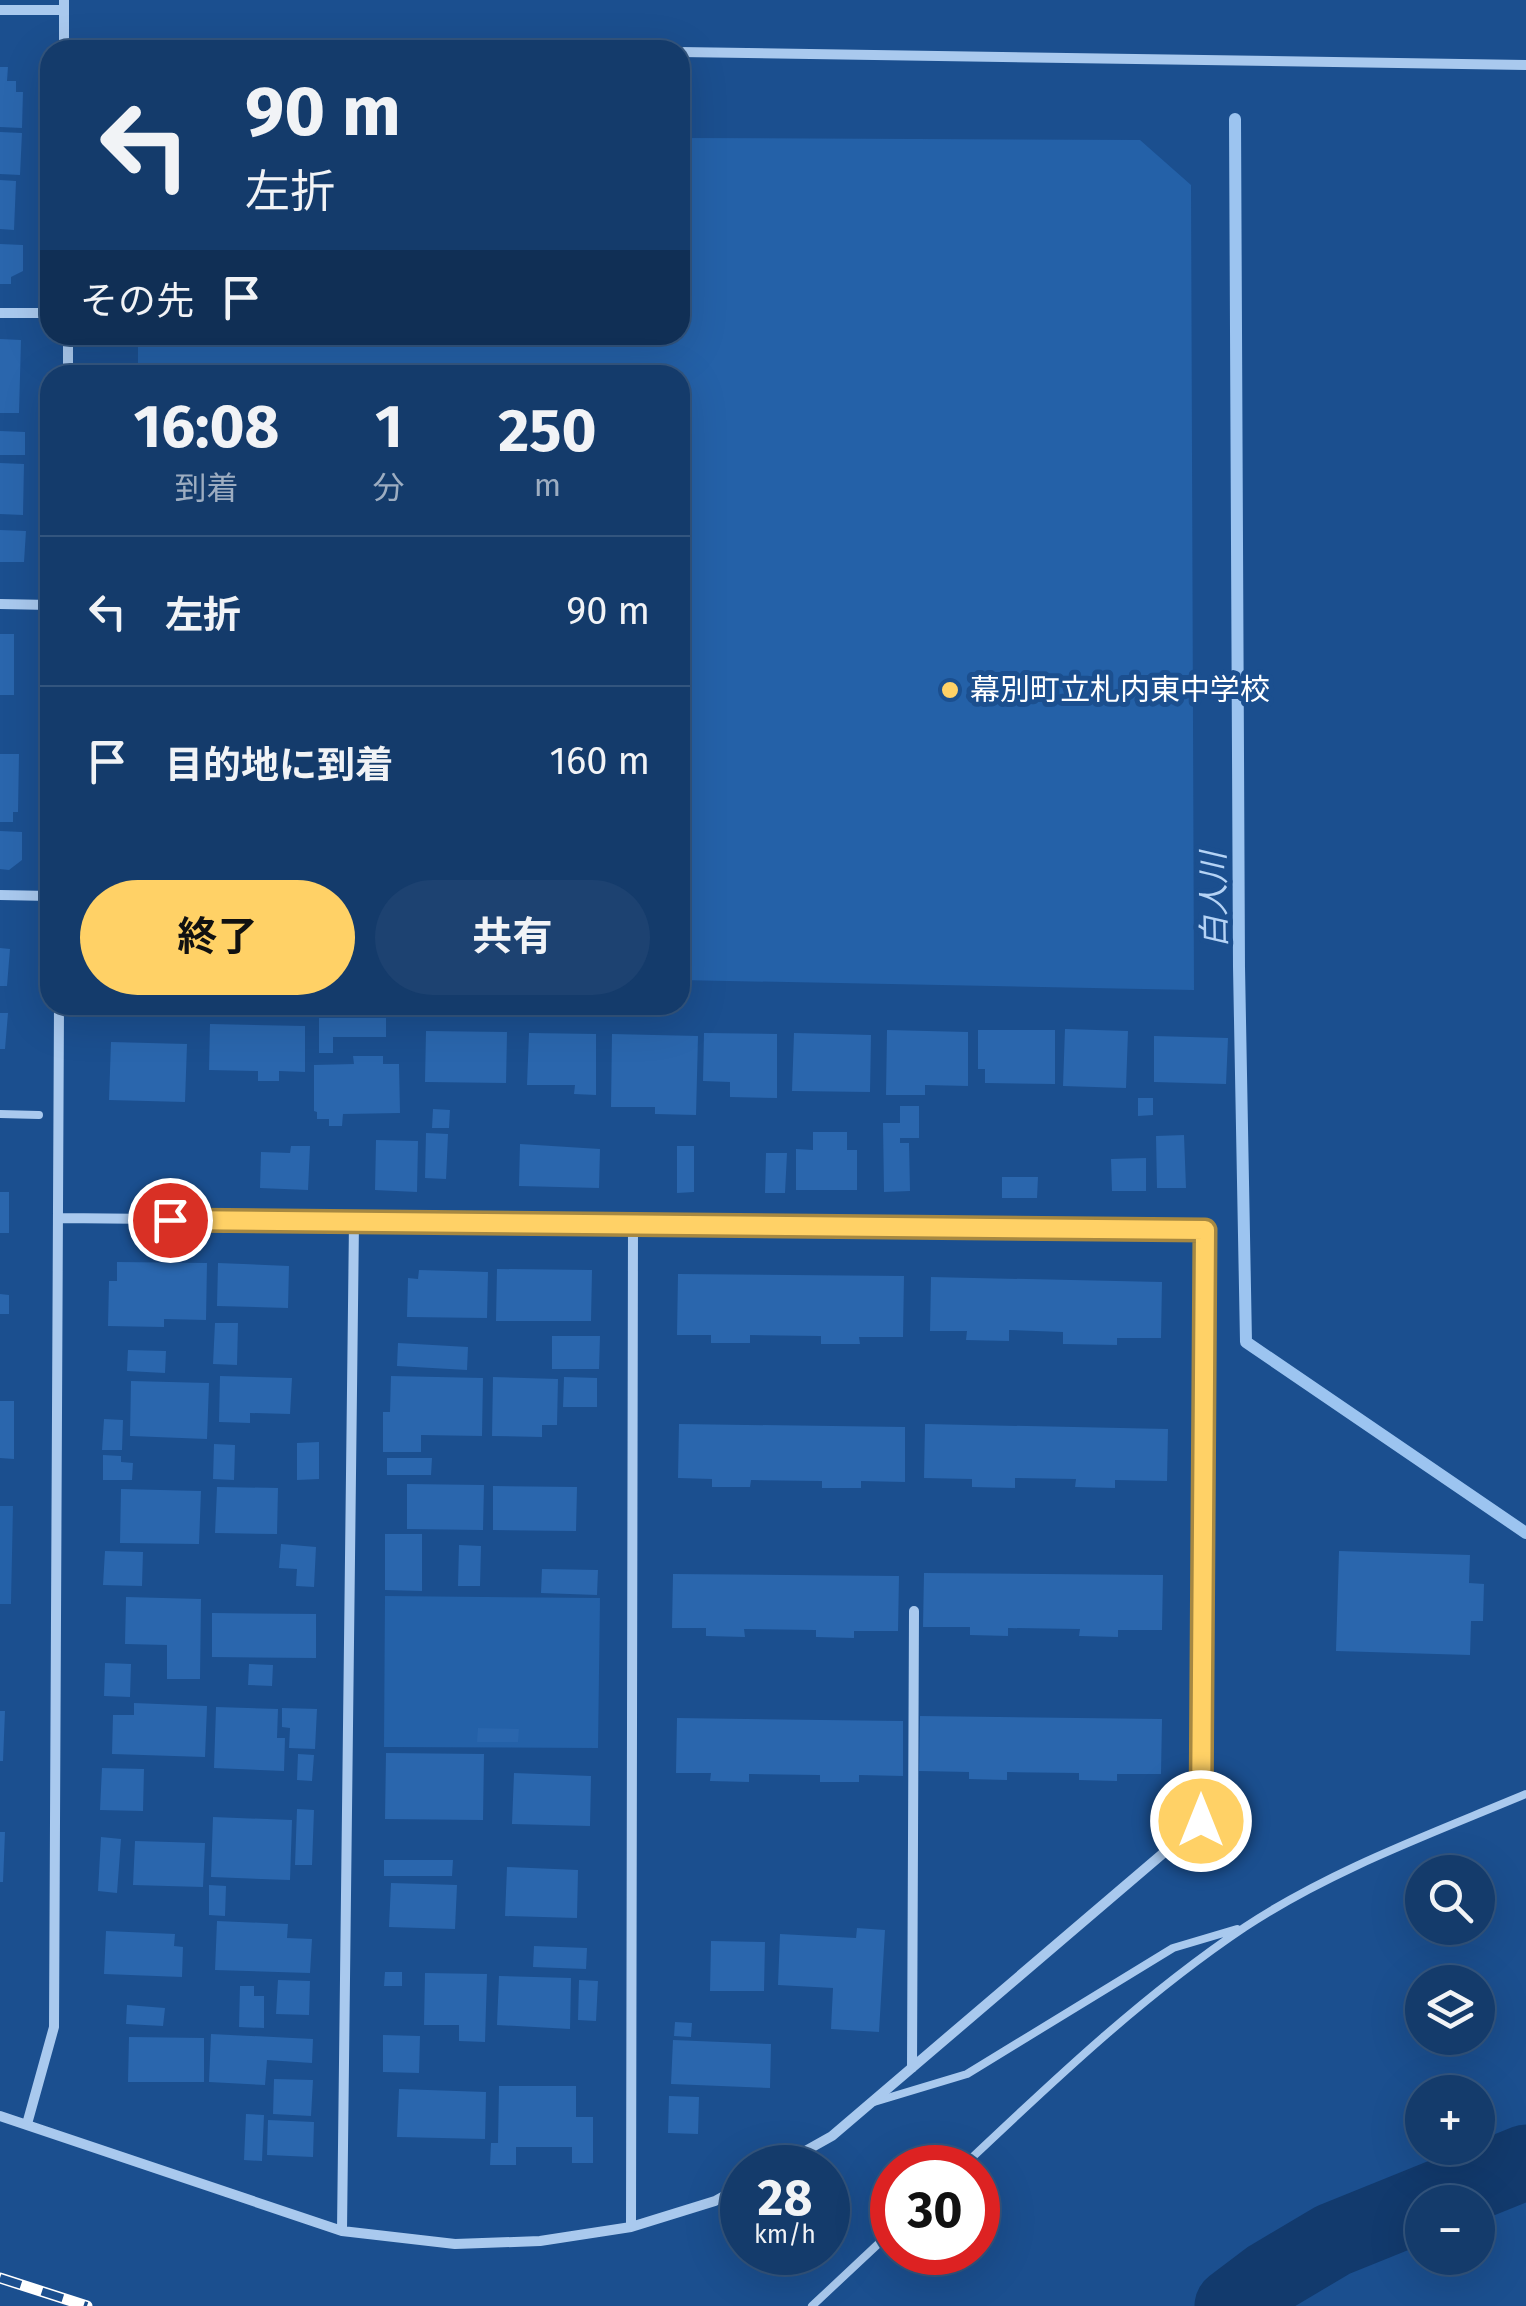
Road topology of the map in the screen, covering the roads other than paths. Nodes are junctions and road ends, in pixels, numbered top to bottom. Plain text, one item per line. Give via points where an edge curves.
1 (64, 5) edge
2 (0, 10) edge
3 (64, 40) edge
4 (690, 52) edge
5 (1526, 66) edge
6 (0, 313) edge
7 (40, 313) edge
8 (0, 604) edge
9 (40, 604) edge
10 (0, 895) edge
11 (40, 896) edge
12 (59, 1015) edge
13 (0, 1114) edge
14 (39, 1115) dead end
15 (60, 1218) junction
16 (354, 1222) junction
17 (633, 1224) junction
18 (914, 1611) dead end
19 (1526, 1794) edge
20 (1246, 1926) junction
21 (912, 2068) junction
22 (871, 2103) junction
23 (0, 2116) edge
24 (27, 2124) junction
25 (816, 2145) edge
26 (985, 2145) edge
27 (720, 2198) edge
28 (631, 2227) junction
29 (342, 2232) junction
30 (870, 2252) edge
31 (812, 2306) edge

1 - 2 street
1 - 3 street
4 - 5 street
6 - 7 street
8 - 9 street
10 - 11 street
12 - 15 street
13 - 14 lane
15 - 16 street
15 - 24 street via 54,2027
16 - 17 street
16 - 29 street
17 - 21 street via 1205,1230 1201,1821
17 - 28 street
18 - 21 street
19 - 20 lane via 1363,1862
20 - 22 lane via 1174,1948 967,2074
20 - 26 lane
21 - 22 street
22 - 25 street
23 - 24 street
24 - 29 street
27 - 28 street
28 - 29 street via 540,2241 455,2244
30 - 31 lane

